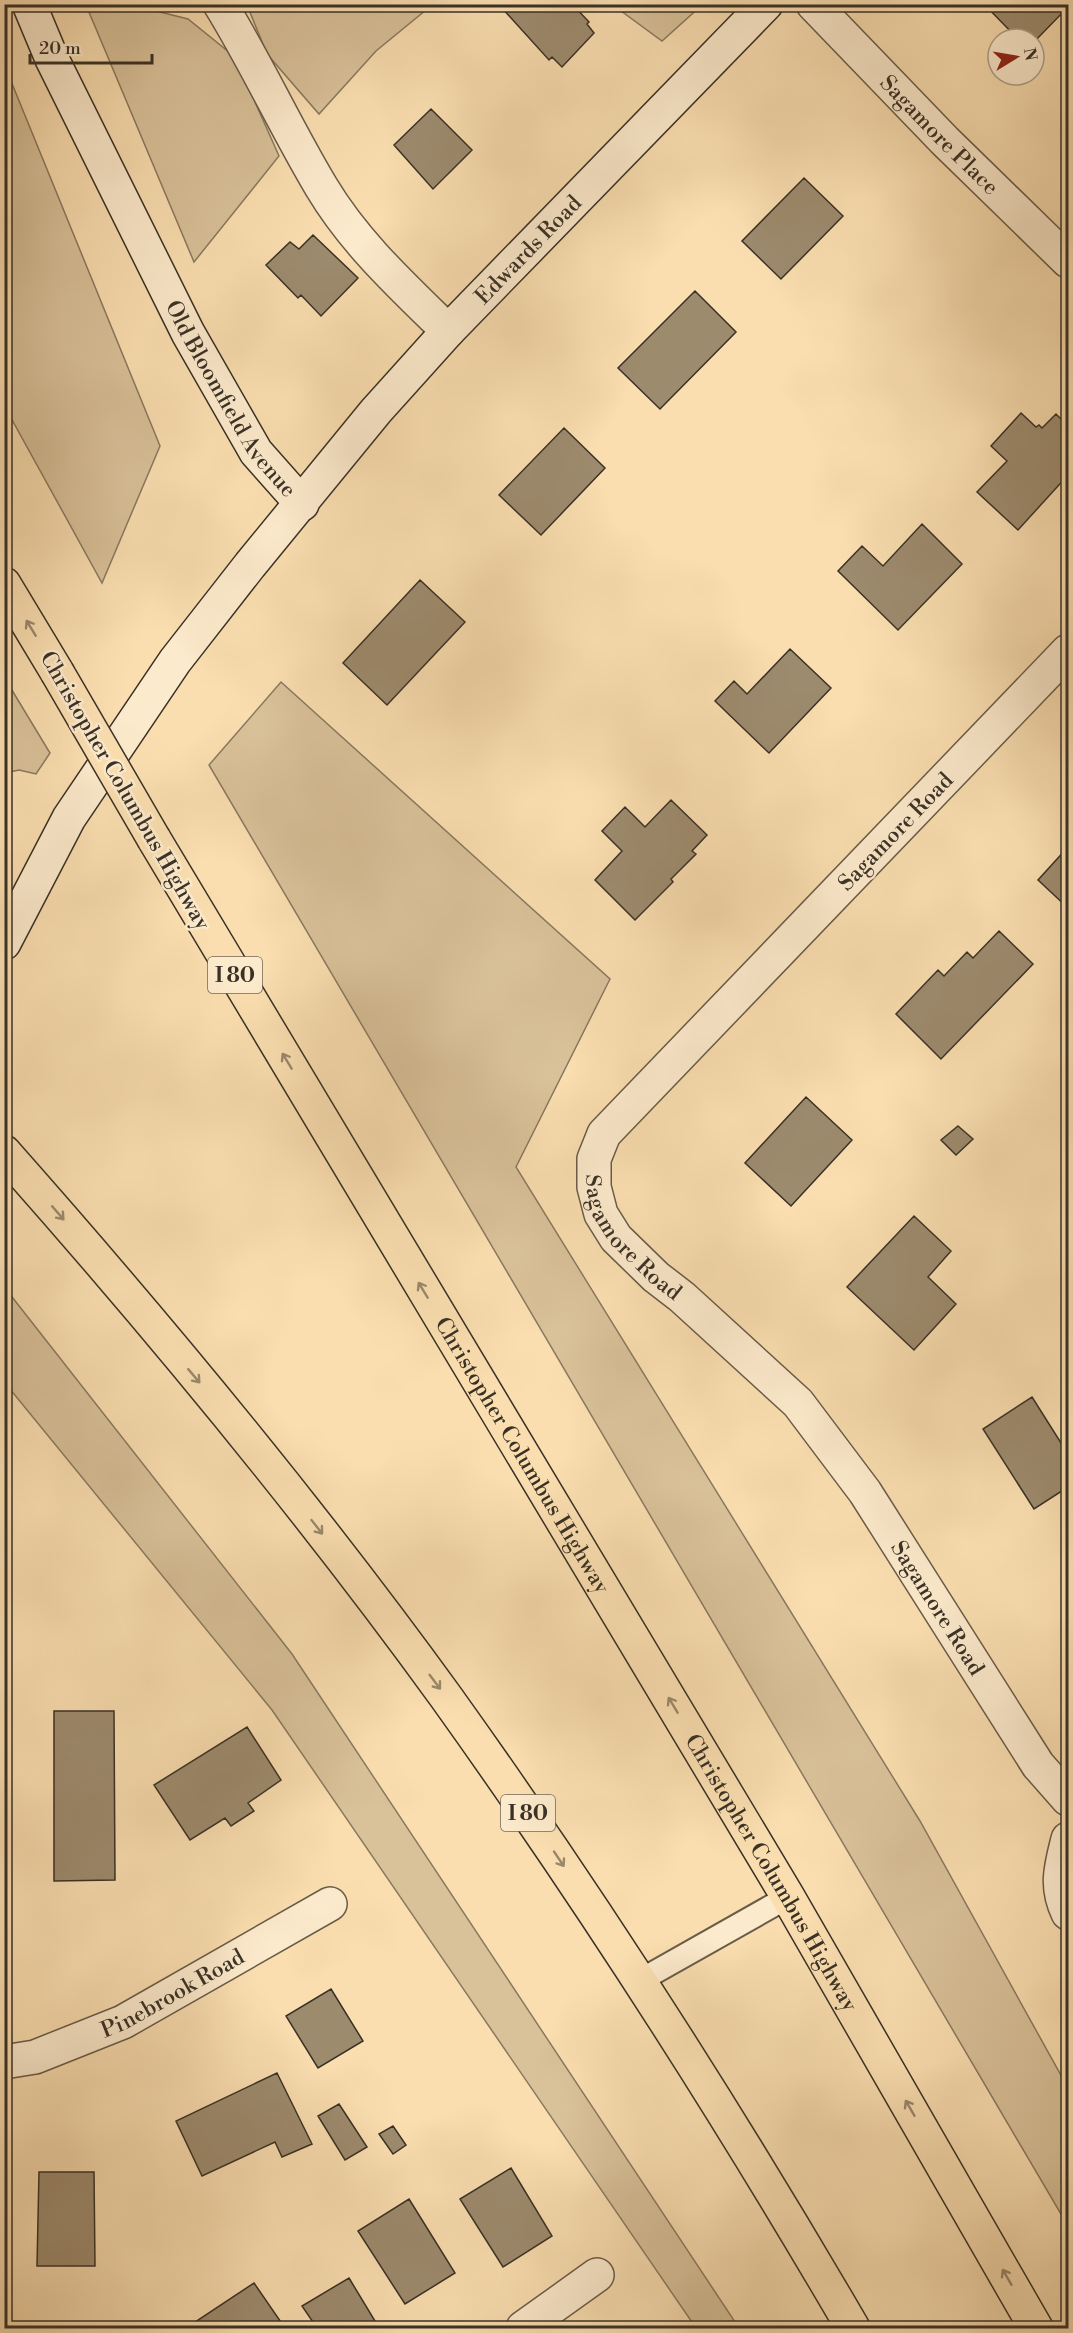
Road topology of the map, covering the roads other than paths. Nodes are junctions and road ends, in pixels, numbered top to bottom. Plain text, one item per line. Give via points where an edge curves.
1 (29, 4) edge
2 (220, 4) edge
3 (766, 4) edge
4 (813, 4) edge
5 (1068, 261) edge
6 (448, 331) junction
7 (302, 504) junction
8 (4, 584) edge
9 (1068, 651) edge
10 (4, 943) edge
11 (12, 1161) edge
12 (1068, 1799) edge
13 (1068, 1839) edge
14 (788, 1897) junction
15 (330, 1904) dead end
16 (1068, 1913) edge
17 (641, 1980) junction
18 (4, 2062) edge
19 (597, 2275) dead end
20 (524, 2328) edge
21 (853, 2328) edge
22 (1036, 2328) edge

1 - 7 street, Old Bloomfield Avenue via 52,59 188,333 256,452
2 - 6 street via 322,189 372,257
3 - 6 street, Edwards Road
4 - 5 street, Sagamore Place
6 - 7 street, Edwards Road via 376,411
7 - 10 street, Old Bloomfield Avenue via 175,661 69,818
14 -> 8 highway, Christopher Columbus Highway / I 80, bridge
9 - 12 street, Sagamore Road via 604,1134 594,1159 594,1187 599,1205 616,1238 798,1403 865,1492 1038,1765
11 -> 17 highway, I 80 via 268,1464 356,1577 522,1804
13 - 16 street via 1059,1874
14 - 17 lane
22 -> 14 highway, Christopher Columbus Highway / I 80
15 - 18 street, Pinebrook Road via 123,2022 35,2056
17 - 21 highway, I 80
19 - 20 street

